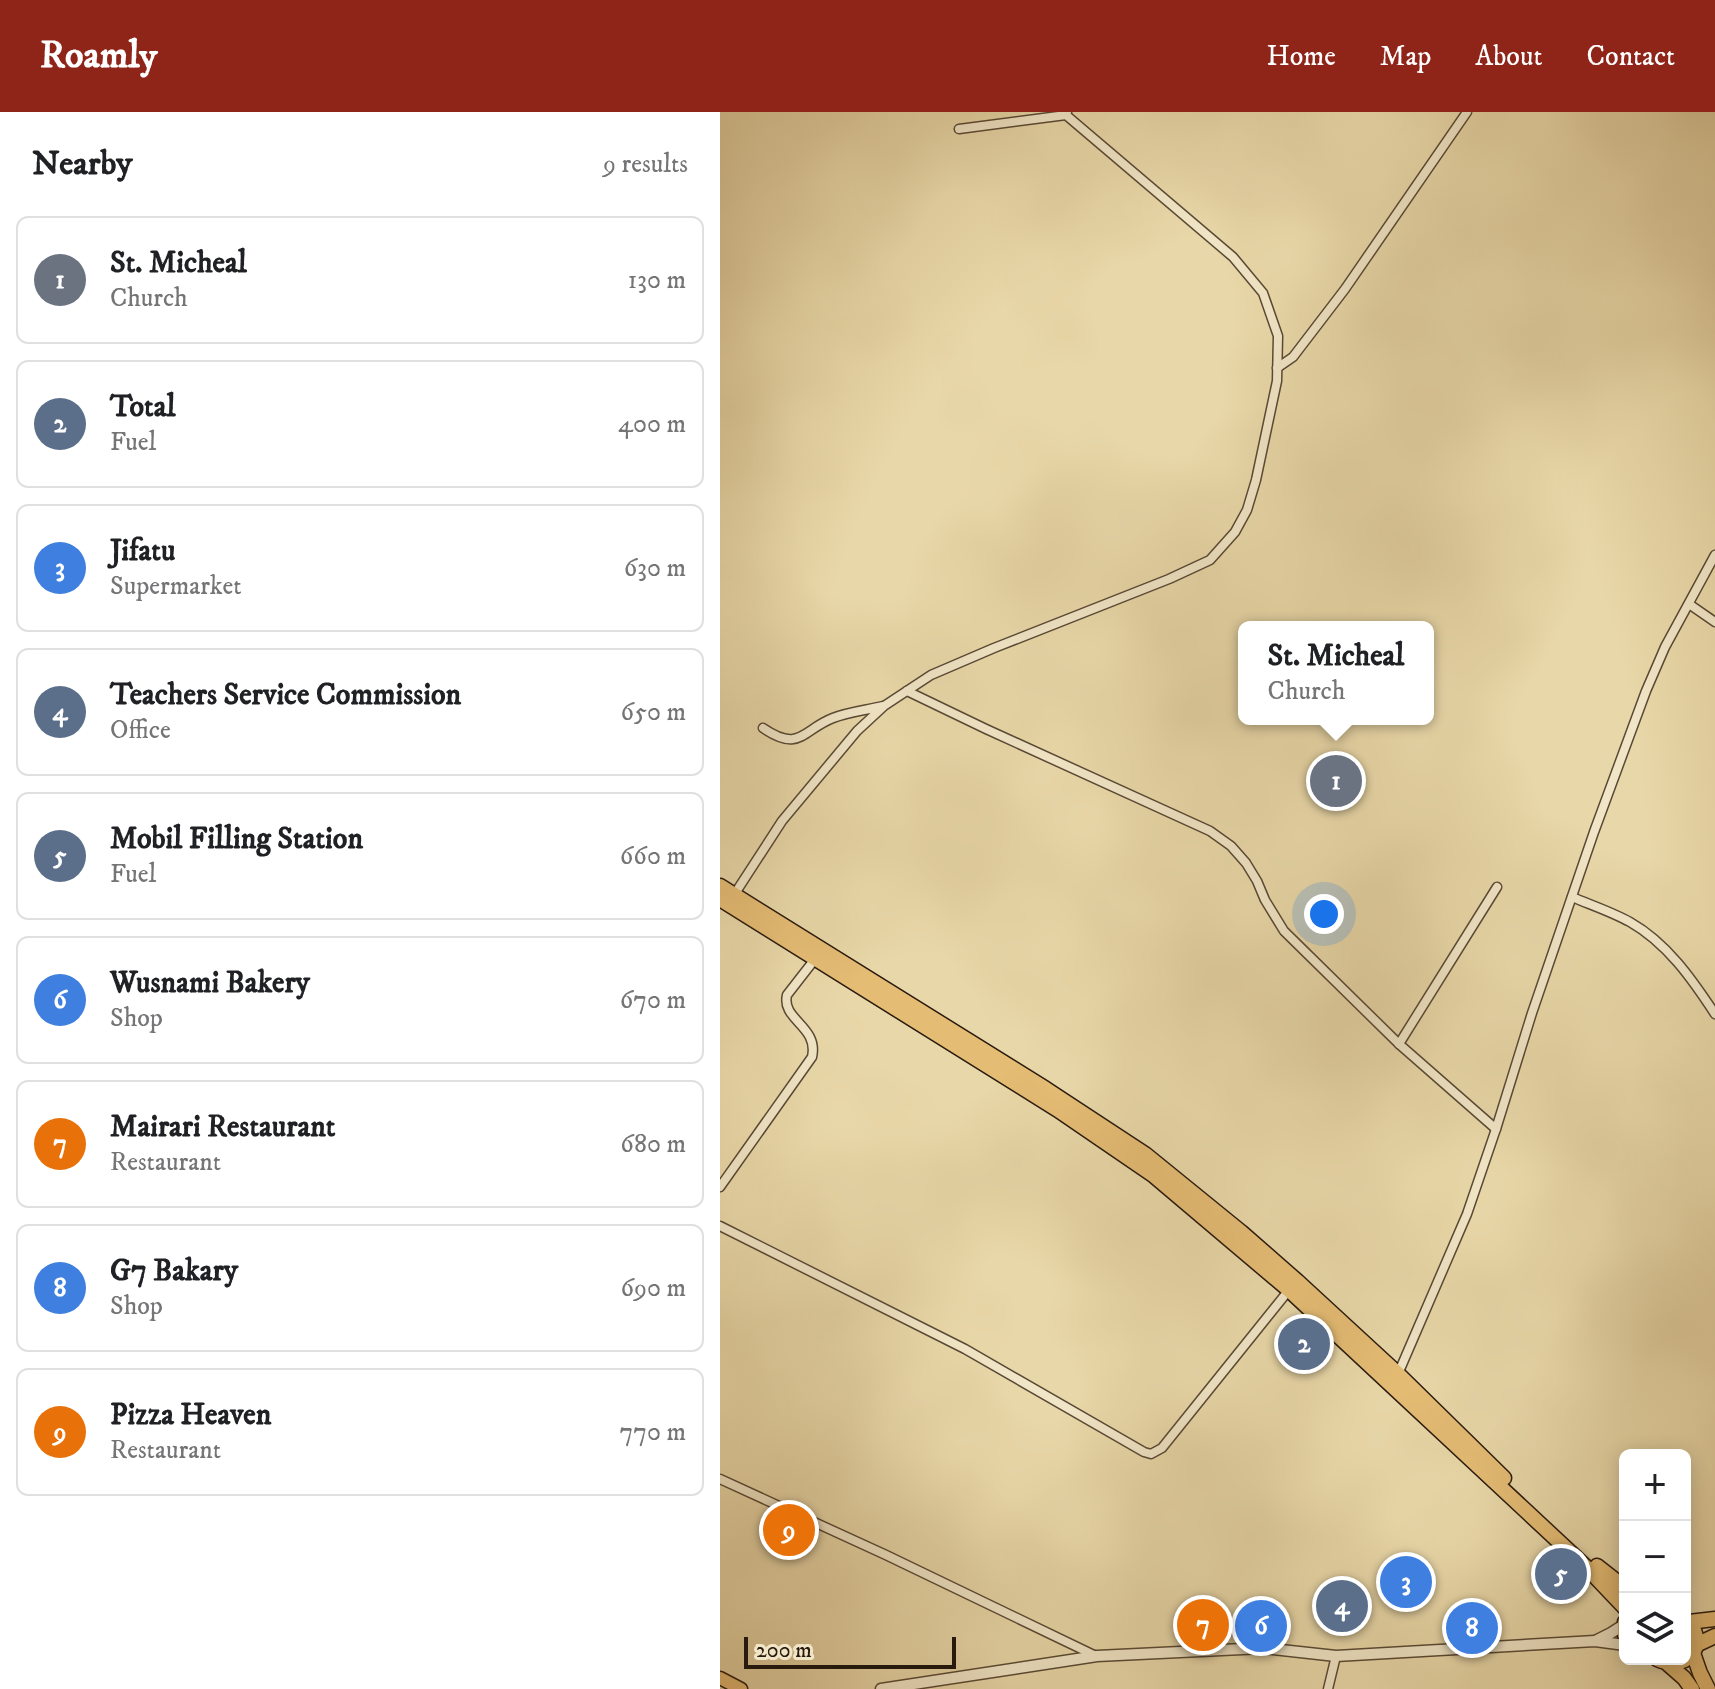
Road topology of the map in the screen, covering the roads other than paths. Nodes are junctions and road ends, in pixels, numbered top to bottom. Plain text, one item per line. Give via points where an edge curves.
1 (1467, 112) edge
2 (1066, 113) edge
3 (959, 129) dead end
4 (1277, 368) junction
5 (1715, 555) edge
6 (1689, 604) junction
7 (1715, 622) edge
8 (907, 691) junction
9 (884, 706) junction
10 (763, 728) dead end
11 (720, 886) edge
12 (1497, 887) dead end
13 (1572, 897) junction
14 (727, 899) edge
15 (815, 959) junction
16 (859, 980) junction
17 (1715, 1014) edge
18 (1399, 1044) junction
19 (1496, 1129) junction
20 (720, 1187) edge
21 (720, 1226) edge
22 (1293, 1286) junction
23 (1398, 1374) junction
24 (720, 1479) edge
25 (1619, 1584) edge
26 (1619, 1602) edge
27 (1715, 1619) edge
28 (1691, 1620) edge
29 (1691, 1626) edge
30 (1619, 1627) edge
31 (1715, 1636) edge
32 (1595, 1641) junction
33 (1619, 1644) edge
34 (1694, 1649) junction
35 (1691, 1652) edge
36 (1097, 1656) junction
37 (1336, 1656) junction
38 (1668, 1665) edge
39 (720, 1678) edge
40 (739, 1689) edge
41 (881, 1689) edge
42 (1328, 1689) edge
43 (1692, 1689) edge
44 (1708, 1689) edge

1 - 4 street via 1345,289 1293,357
2 - 3 street
2 - 4 street via 1233,257 1263,293 1278,336
4 - 8 street via 1247,510 1210,560 968,658
5 - 6 street
6 - 7 street
6 - 13 street via 1649,682
8 - 9 street
8 - 18 street via 1231,846 1284,931
9 - 10 street via 833,718 801,738 775,736
9 - 14 street via 782,821
11 - 14 highway
12 - 18 street
13 - 17 street via 1629,922 1658,943 1689,974
13 - 19 street
14 - 15 highway
14 - 16 highway
15 - 16 highway
15 - 20 street via 786,1000 811,1037 812,1057
16 - 22 highway via 1061,1106
18 - 19 street
19 - 23 street via 1467,1214
21 - 22 street via 965,1349 1151,1454 1162,1448
22 - 23 highway
22 - 26 highway
23 - 25 highway
24 - 36 street
27 - 28 highway
29 - 34 highway
30 - 32 street
31 - 34 highway
32 - 33 street
32 - 37 street
34 - 35 highway
34 - 44 highway
36 - 37 street via 1263,1648
36 - 41 street
37 - 42 street
38 - 43 highway
39 - 40 main road

